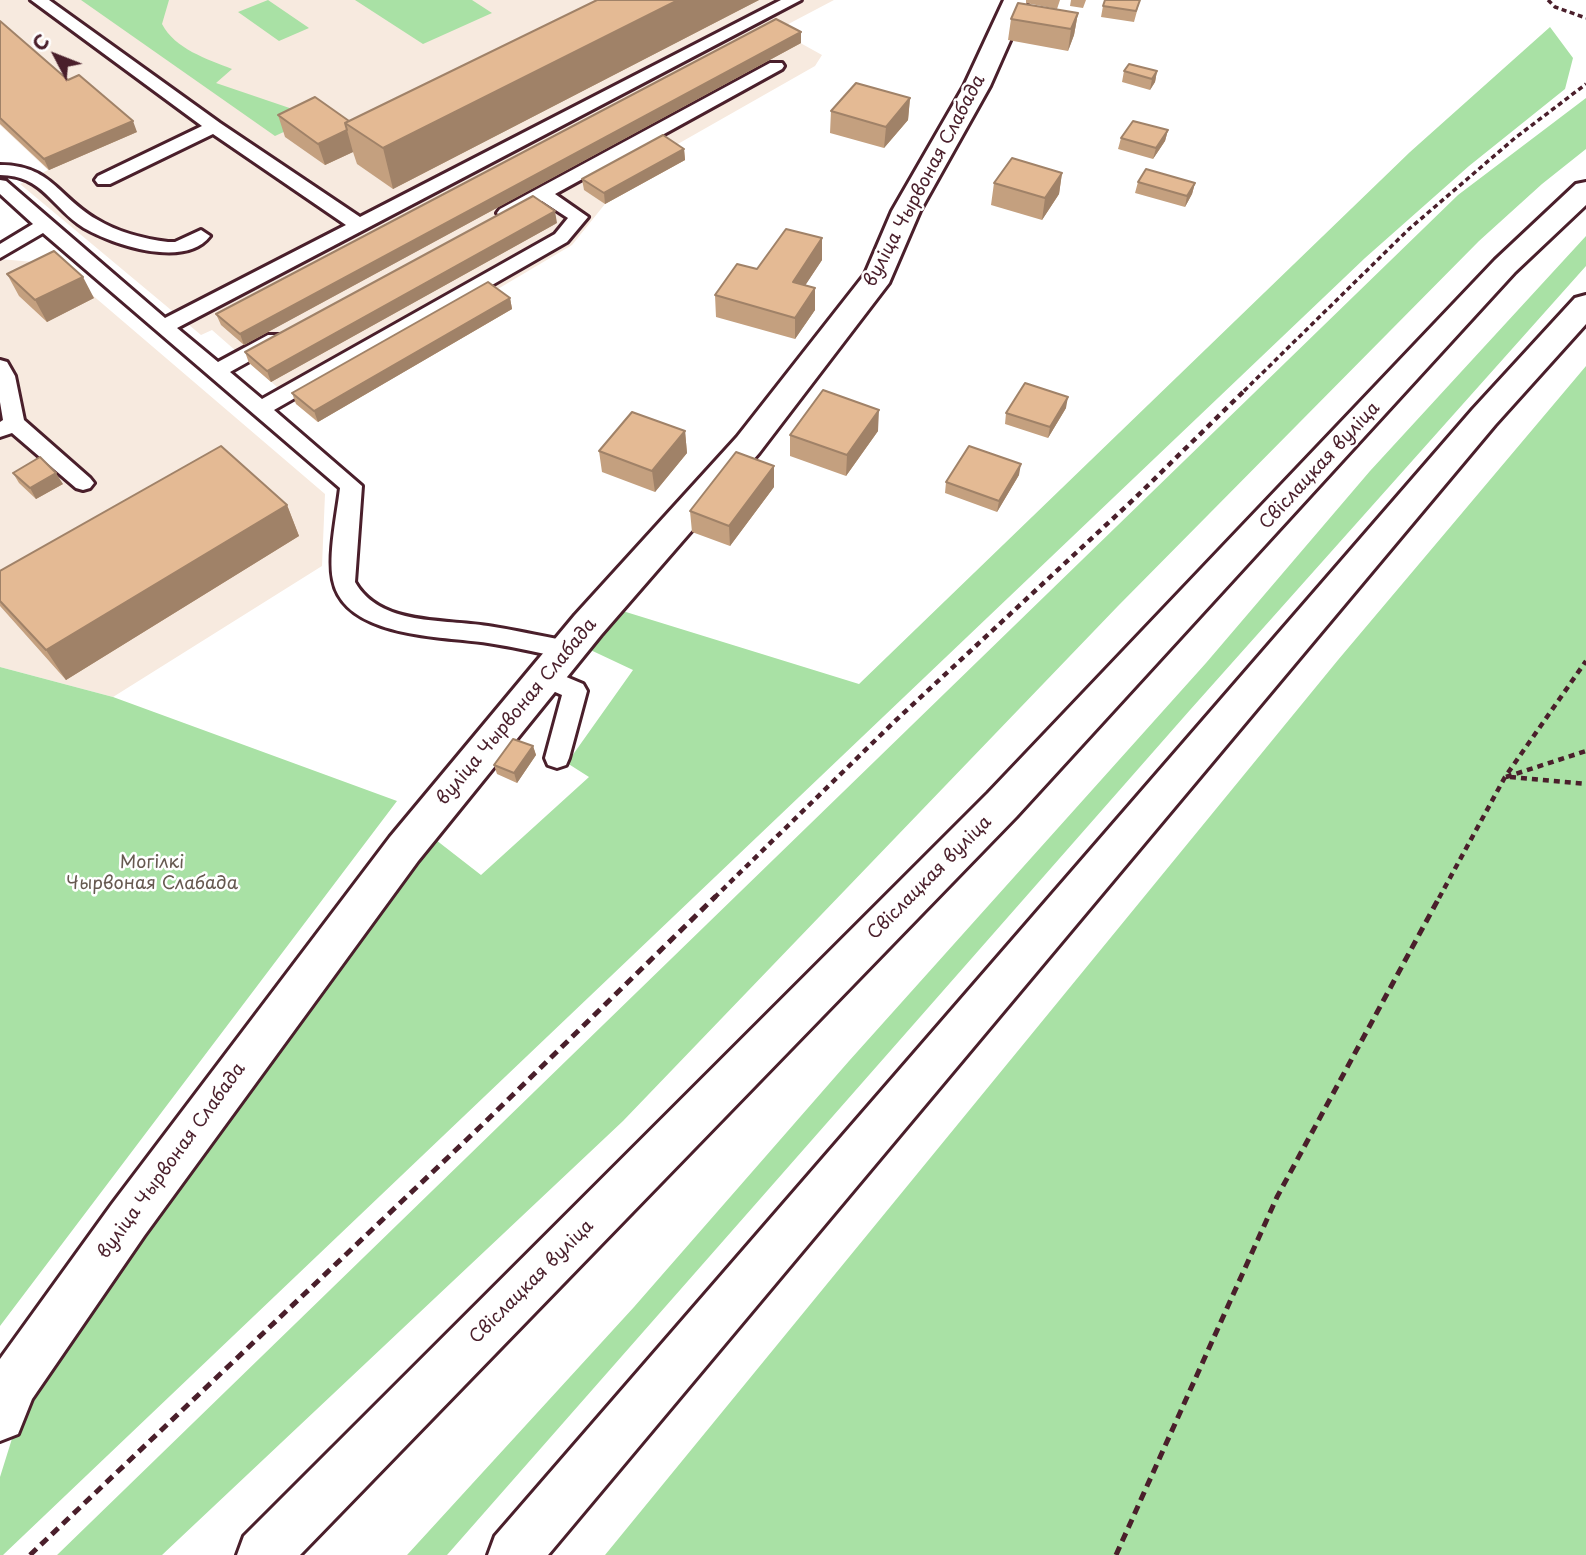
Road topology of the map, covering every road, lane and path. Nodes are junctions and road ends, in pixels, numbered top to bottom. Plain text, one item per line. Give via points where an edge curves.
1 (39, 0) edge
2 (793, 0) edge
3 (1016, 0) edge
4 (1548, 0) edge
5 (1586, 18) edge
6 (776, 66) dead end
7 (1586, 84) edge
8 (214, 127) junction
9 (0, 170) edge
10 (104, 180) dead end
11 (0, 185) edge
12 (1586, 190) edge
13 (542, 193) junction
14 (488, 222) edge
15 (44, 225) junction
16 (359, 225) junction
17 (201, 236) dead end
18 (0, 252) edge
19 (1586, 305) edge
20 (163, 327) junction
21 (286, 333) edge
22 (0, 367) edge
23 (215, 372) junction
24 (260, 410) junction
25 (7, 426) edge
26 (83, 483) dead end
27 (1586, 661) edge
28 (556, 663) junction
29 (1586, 751) edge
30 (557, 758) dead end
31 (1505, 777) junction
32 (1586, 784) edge
33 (0, 1416) edge
34 (30, 1555) edge
35 (263, 1555) edge
36 (514, 1555) edge
37 (1116, 1555) edge

1 - 8 lane
2 - 16 lane
3 - 28 main road, вуліца Чырвоная Слабада via 977,86 906,211 878,276 748,445
4 - 5 path
6 - 13 lane
7 - 34 path via 1409,229 1134,499 895,721 471,1136
8 - 10 lane
8 - 16 lane
9 - 17 lane via 16,168 47,183 89,222 155,247 179,248
11 - 15 lane
12 - 35 main road, Свіслацкая вуліца via 1505,266 992,814
13 - 14 lane
13 - 24 lane via 579,217 561,238
15 - 18 lane
15 - 20 lane
16 - 20 lane
19 - 36 main road via 1475,428
20 - 23 lane
21 - 23 lane
22 - 25 lane via 5,376
23 - 24 lane
24 - 28 lane via 351,486 344,581 356,599 374,614 407,625 480,633
25 - 26 lane
27 - 31 path
28 - 30 lane via 575,691
28 - 33 main road, вуліца Чырвоная Слабада via 404,849 194,1127 14,1382
29 - 31 path
31 - 32 path
31 - 37 path via 1277,1197

